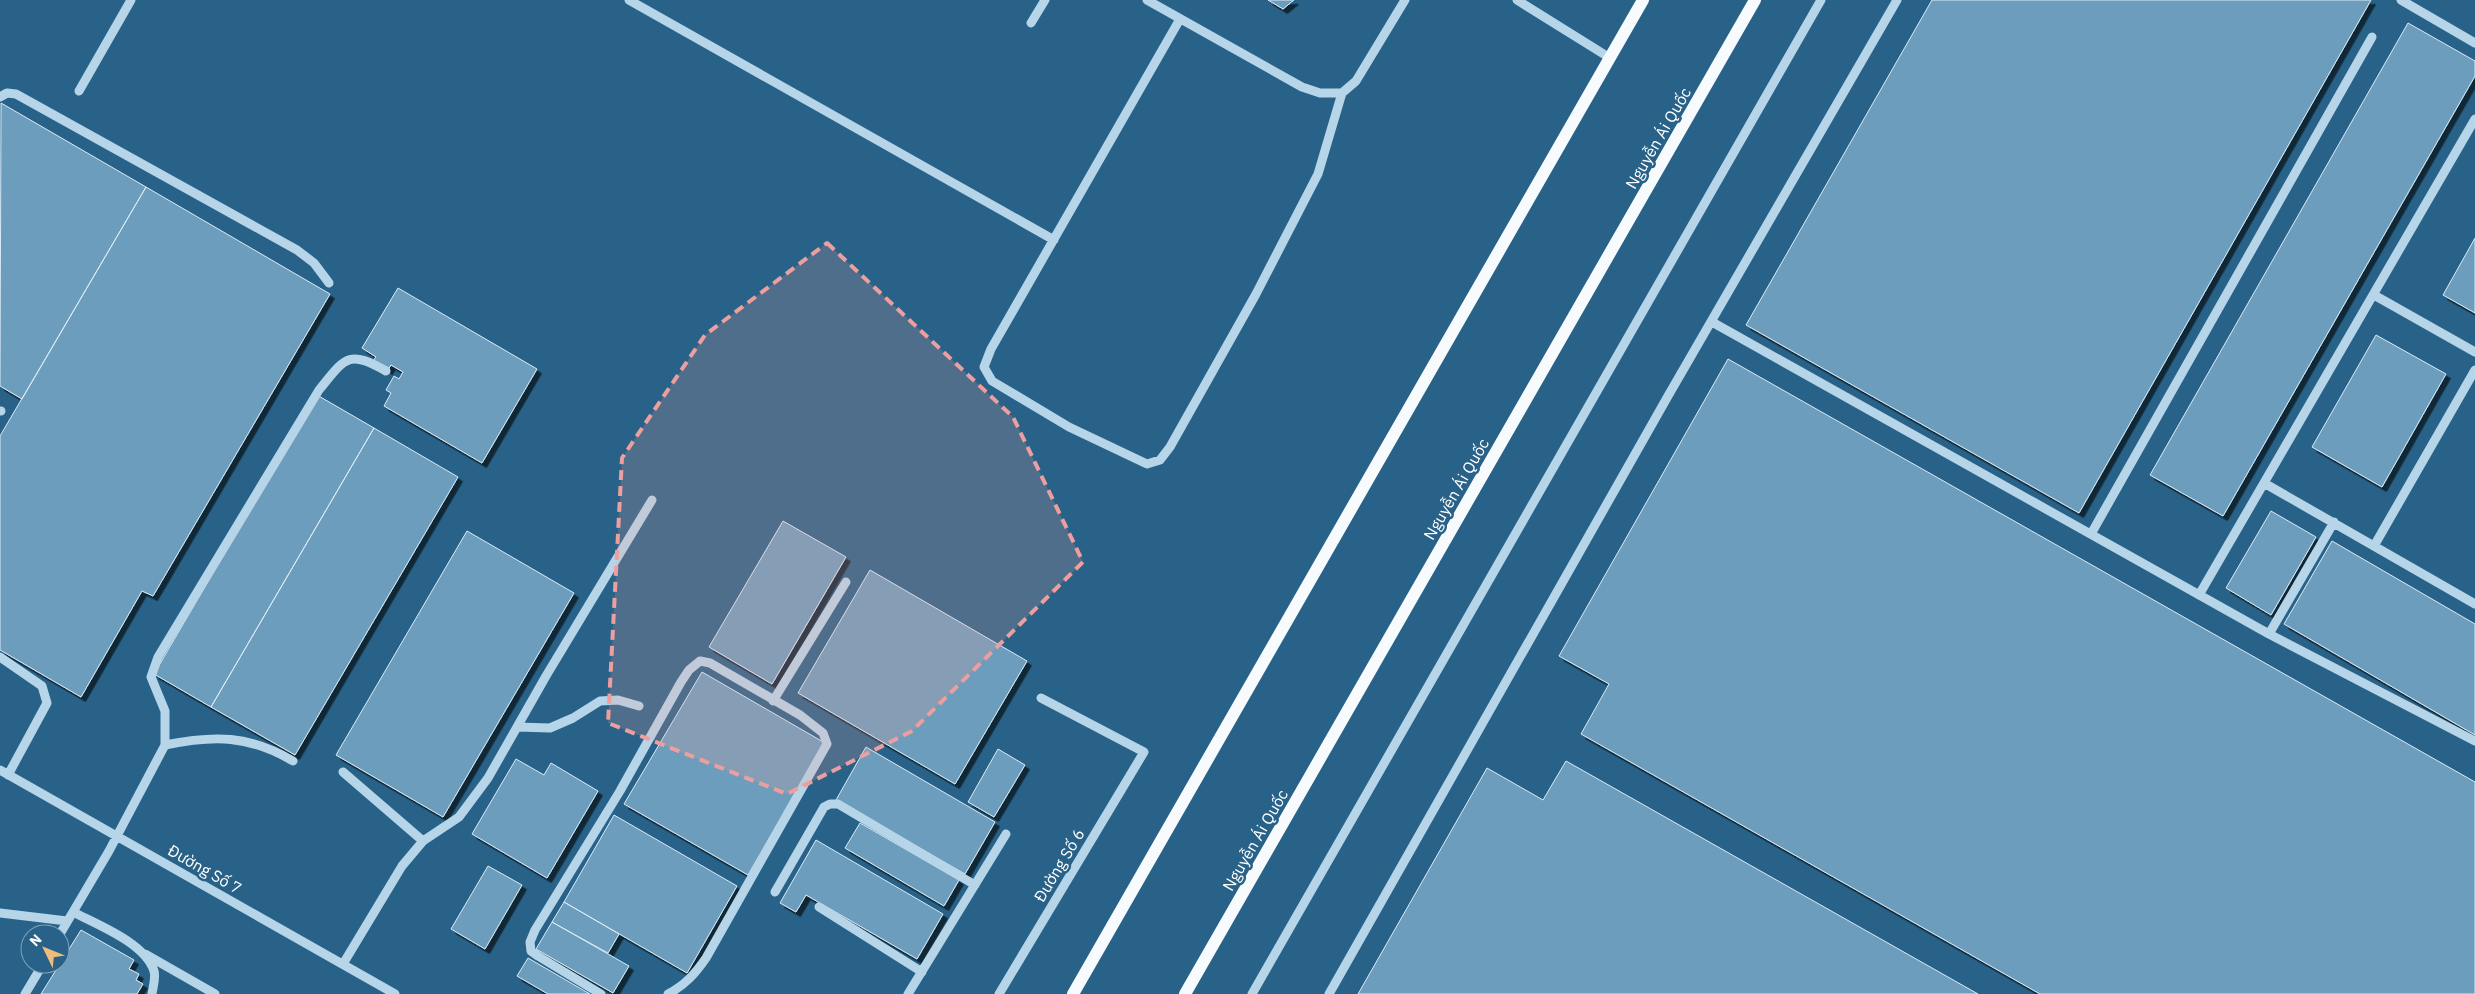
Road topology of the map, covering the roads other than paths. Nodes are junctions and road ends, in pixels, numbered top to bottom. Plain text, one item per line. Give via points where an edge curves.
1 (131, 0) edge
2 (629, 0) edge
3 (1045, 0) edge
4 (1147, 0) edge
5 (1405, 0) edge
6 (1516, 0) edge
7 (1643, 0) edge
8 (1755, 0) edge
9 (1821, 0) edge
10 (1897, 0) edge
11 (2401, 0) edge
12 (1180, 19) junction
13 (1031, 23) dead end
14 (2372, 37) dead end
15 (2475, 43) edge
16 (1610, 58) junction
17 (79, 91) dead end
18 (1342, 93) junction
19 (0, 97) edge
20 (2475, 119) edge
21 (1054, 240) junction
22 (329, 284) dead end
23 (2374, 295) junction
24 (1712, 322) junction
25 (2475, 352) edge
26 (2475, 370) edge
27 (386, 372) dead end
28 (2264, 483) junction
29 (652, 500) dead end
30 (2334, 522) junction
31 (2091, 534) junction
32 (2374, 546) junction
33 (846, 582) dead end
34 (2199, 595) junction
35 (2475, 604) edge
36 (2269, 634) junction
37 (0, 657) edge
38 (1041, 698) dead end
39 (774, 701) junction
40 (639, 706) dead end
41 (517, 727) junction
42 (2475, 741) edge
43 (165, 746) junction
44 (293, 761) dead end
45 (343, 772) dead end
46 (4, 773) edge
47 (1006, 834) dead end
48 (117, 837) junction
49 (423, 841) junction
50 (975, 885) junction
51 (775, 892) dead end
52 (819, 907) dead end
53 (73, 912) junction
54 (0, 913) edge
55 (67, 922) joint
56 (145, 954) junction
57 (342, 964) junction
58 (922, 972) junction
59 (37, 974) edge
60 (25, 994) edge
61 (152, 994) edge
62 (215, 994) edge
63 (395, 994) edge
64 (601, 994) edge
65 (668, 994) edge
66 (908, 994) edge
67 (999, 994) edge
68 (1073, 994) edge
69 (1185, 994) edge
70 (1252, 994) edge
71 (1329, 994) edge

1 - 17 street
2 - 21 street
3 - 13 street
4 - 12 street
5 - 18 street via 1356,81
6 - 16 street
7 - 16 main road
8 - 69 main road, Nguyễn Ái Quốc
9 - 70 street
10 - 24 street
11 - 15 street
12 - 18 street via 1302,87 1320,93
12 - 21 street
14 - 31 street
16 - 68 main road
18 - 21 street via 1318,174 1256,294 1160,460 1147,464 1069,427 992,381 984,367
19 - 22 street via 7,93 16,94 297,250 314,263
20 - 23 street
23 - 25 street
23 - 28 street
24 - 31 street
24 - 71 street
26 - 32 street
27 - 43 street via 365,359 355,357 319,390 158,657 151,677 165,711
28 - 30 street
28 - 34 street
29 - 41 street
30 - 32 street
30 - 36 street
31 - 34 street
32 - 35 street
33 - 39 street
34 - 36 street
36 - 42 street
37 - 46 street via 42,686 47,703
38 - 67 street, Đường Số 6 via 1144,752
39 - 64 street via 710,663 700,661 689,670 535,930 530,942 531,951
39 - 65 street via 823,733 827,744 700,966 682,987
40 - 41 street via 618,700 600,701 550,728
41 - 49 street via 488,778 459,817
43 - 44 street via 198,738 226,738 257,744
43 - 48 street
45 - 49 street
46 - 48 street, Đường Số 7
47 - 50 street
48 - 53 street
48 - 57 street, Đường Số 7
49 - 57 street via 402,866
50 - 51 street via 838,804 830,804 824,807
50 - 58 street
52 - 58 street
53 - 55 street
53 - 56 street
54 - 55 street
56 - 61 street via 155,972
56 - 62 street
57 - 63 street, Đường Số 7
58 - 66 street
59 - 60 street

